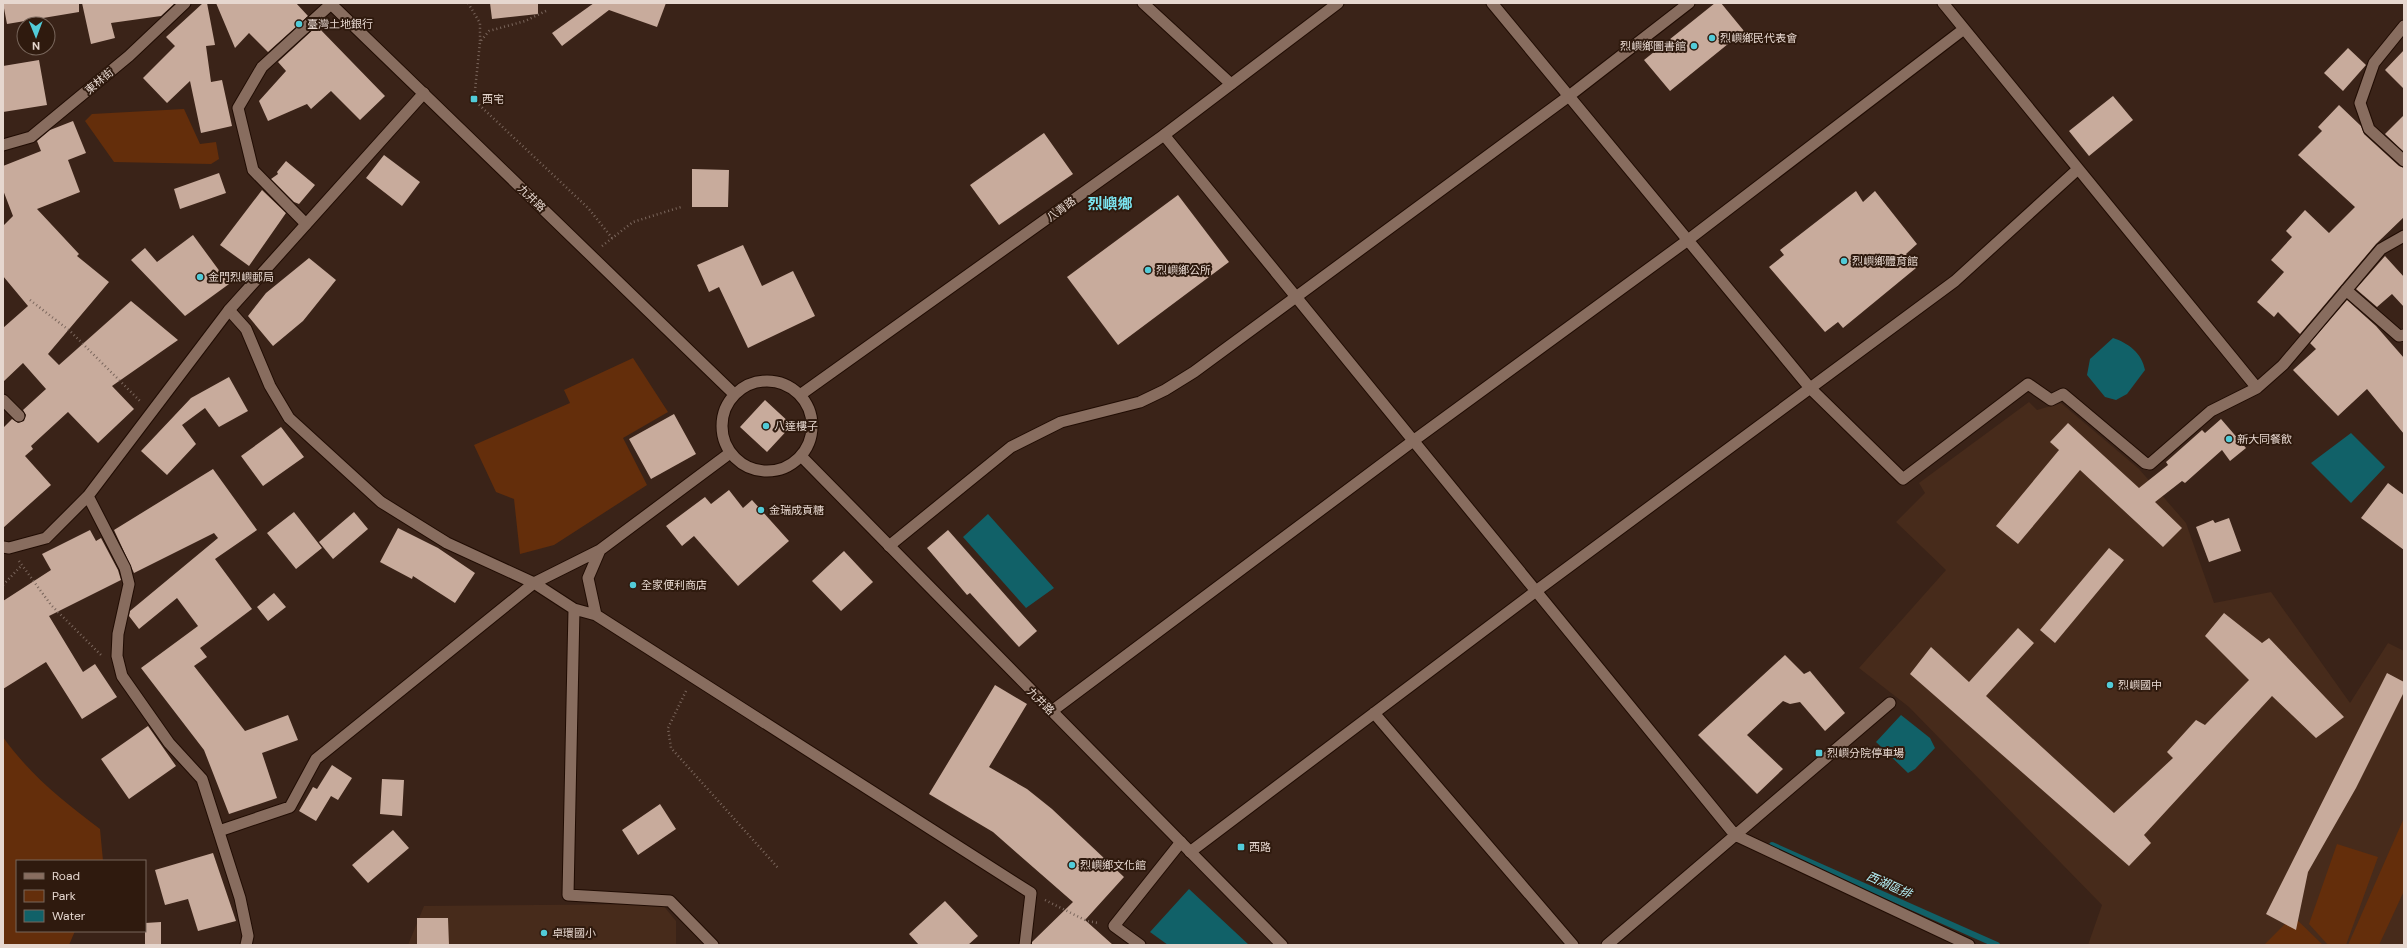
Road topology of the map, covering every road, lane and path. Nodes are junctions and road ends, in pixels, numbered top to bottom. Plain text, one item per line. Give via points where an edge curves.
1 (185, 3) edge
2 (468, 3) edge
3 (1142, 3) edge
4 (1338, 3) edge
5 (1492, 3) edge
6 (1689, 3) edge
7 (1943, 3) edge
8 (331, 4) edge
9 (546, 11) dead end
10 (2404, 26) edge
11 (1964, 30) junction
12 (480, 42) junction
13 (1231, 84) junction
14 (424, 93) junction
15 (1569, 96) junction
16 (1164, 135) junction
17 (3, 145) edge
18 (2404, 161) edge
19 (2078, 169) junction
20 (681, 207) dead end
21 (306, 224) junction
22 (2404, 236) edge
23 (612, 238) junction
24 (1688, 240) junction
25 (592, 256) junction
26 (2346, 290) junction
27 (1297, 298) junction
28 (30, 300) dead end
29 (229, 310) junction
30 (2404, 335) edge
31 (1810, 388) junction
32 (2257, 388) junction
33 (734, 394) junction
34 (800, 395) junction
35 (3, 400) edge
36 (151, 412) junction
37 (19, 416) dead end
38 (1413, 441) junction
39 (730, 453) junction
40 (801, 456) junction
41 (88, 496) junction
42 (889, 546) junction
43 (6, 547) edge
44 (600, 550) junction
45 (22, 565) junction
46 (534, 583) junction
47 (3, 585) edge
48 (1536, 591) junction
49 (574, 609) junction
50 (596, 615) junction
51 (122, 676) junction
52 (693, 677) junction
53 (1890, 702) dead end
54 (1052, 711) junction
55 (1374, 713) junction
56 (219, 831) junction
57 (1735, 835) junction
58 (1181, 842) junction
59 (1190, 852) junction
60 (779, 869) dead end
61 (1031, 893) junction
62 (1114, 926) junction
63 (246, 945) edge
64 (713, 945) edge
65 (1025, 945) edge
66 (1140, 945) edge
67 (1282, 945) edge
68 (1573, 945) edge
69 (1607, 945) edge
70 (1969, 945) edge

1 - 17 street, 東林街 via 129,56 31,137
2 - 12 path via 480,24
3 - 13 street
4 - 13 street, 八青路
5 - 15 street
6 - 15 street
7 - 11 street
8 - 14 street, 九井路
8 - 21 street via 262,67 238,108 253,170
9 - 12 path via 525,21 489,31
10 - 18 street via 2374,62 2360,103 2369,129
11 - 19 street
11 - 24 street
12 - 23 path via 474,100 589,209
13 - 16 street, 八青路
14 - 21 street
14 - 25 street, 九井路
15 - 24 street
15 - 27 street
16 - 27 street
16 - 34 street, 八青路
19 - 31 street via 1955,281
19 - 32 street
20 - 23 path via 633,222
21 - 29 street
22 - 26 street via 2381,249
23 - 25 path
24 - 31 street
24 - 38 street
25 - 33 street, 九井路
26 - 30 street via 2399,336
26 - 32 street via 2283,365
27 - 38 street
27 - 42 street via 1165,390 1140,402 1061,422 1011,447
28 - 36 path via 70,332
29 - 36 street
29 - 46 street via 246,329 270,386 289,418 381,502 447,543
31 - 32 street via 1902,479 2028,384 2051,400 2063,394 2145,463 2150,464 2211,410
31 - 48 street
33 - 34 street via 760,381 774,381 788,386
33 - 39 street via 726,404 721,429
34 - 40 street via 808,406 812,419 812,432
35 - 37 street
36 - 41 street
38 - 48 street
38 - 54 street
39 - 40 street via 751,469 764,472 790,465
39 - 44 street
40 - 42 street, 九井路
41 - 43 street via 46,538
41 - 51 street via 125,568 129,584 118,634 117,656
42 - 54 street, 九井路
43 - 45 path
44 - 46 street
44 - 50 street via 588,578
45 - 47 path
45 - 51 path via 51,605
46 - 49 street
46 - 56 street via 316,759 290,807
48 - 55 street
48 - 57 street
49 - 50 street
49 - 64 street via 568,895 670,901
50 - 52 street
51 - 56 street via 169,743 202,779
52 - 60 path via 668,728 672,748
52 - 61 street
53 - 57 street
54 - 58 street, 九井路
55 - 59 street
55 - 68 street
56 - 63 street via 240,898 248,936
57 - 69 street
57 - 70 street
58 - 59 street, 九井路
58 - 62 street
59 - 67 street, 九井路
61 - 62 path via 1087,921
61 - 65 street
62 - 66 street

